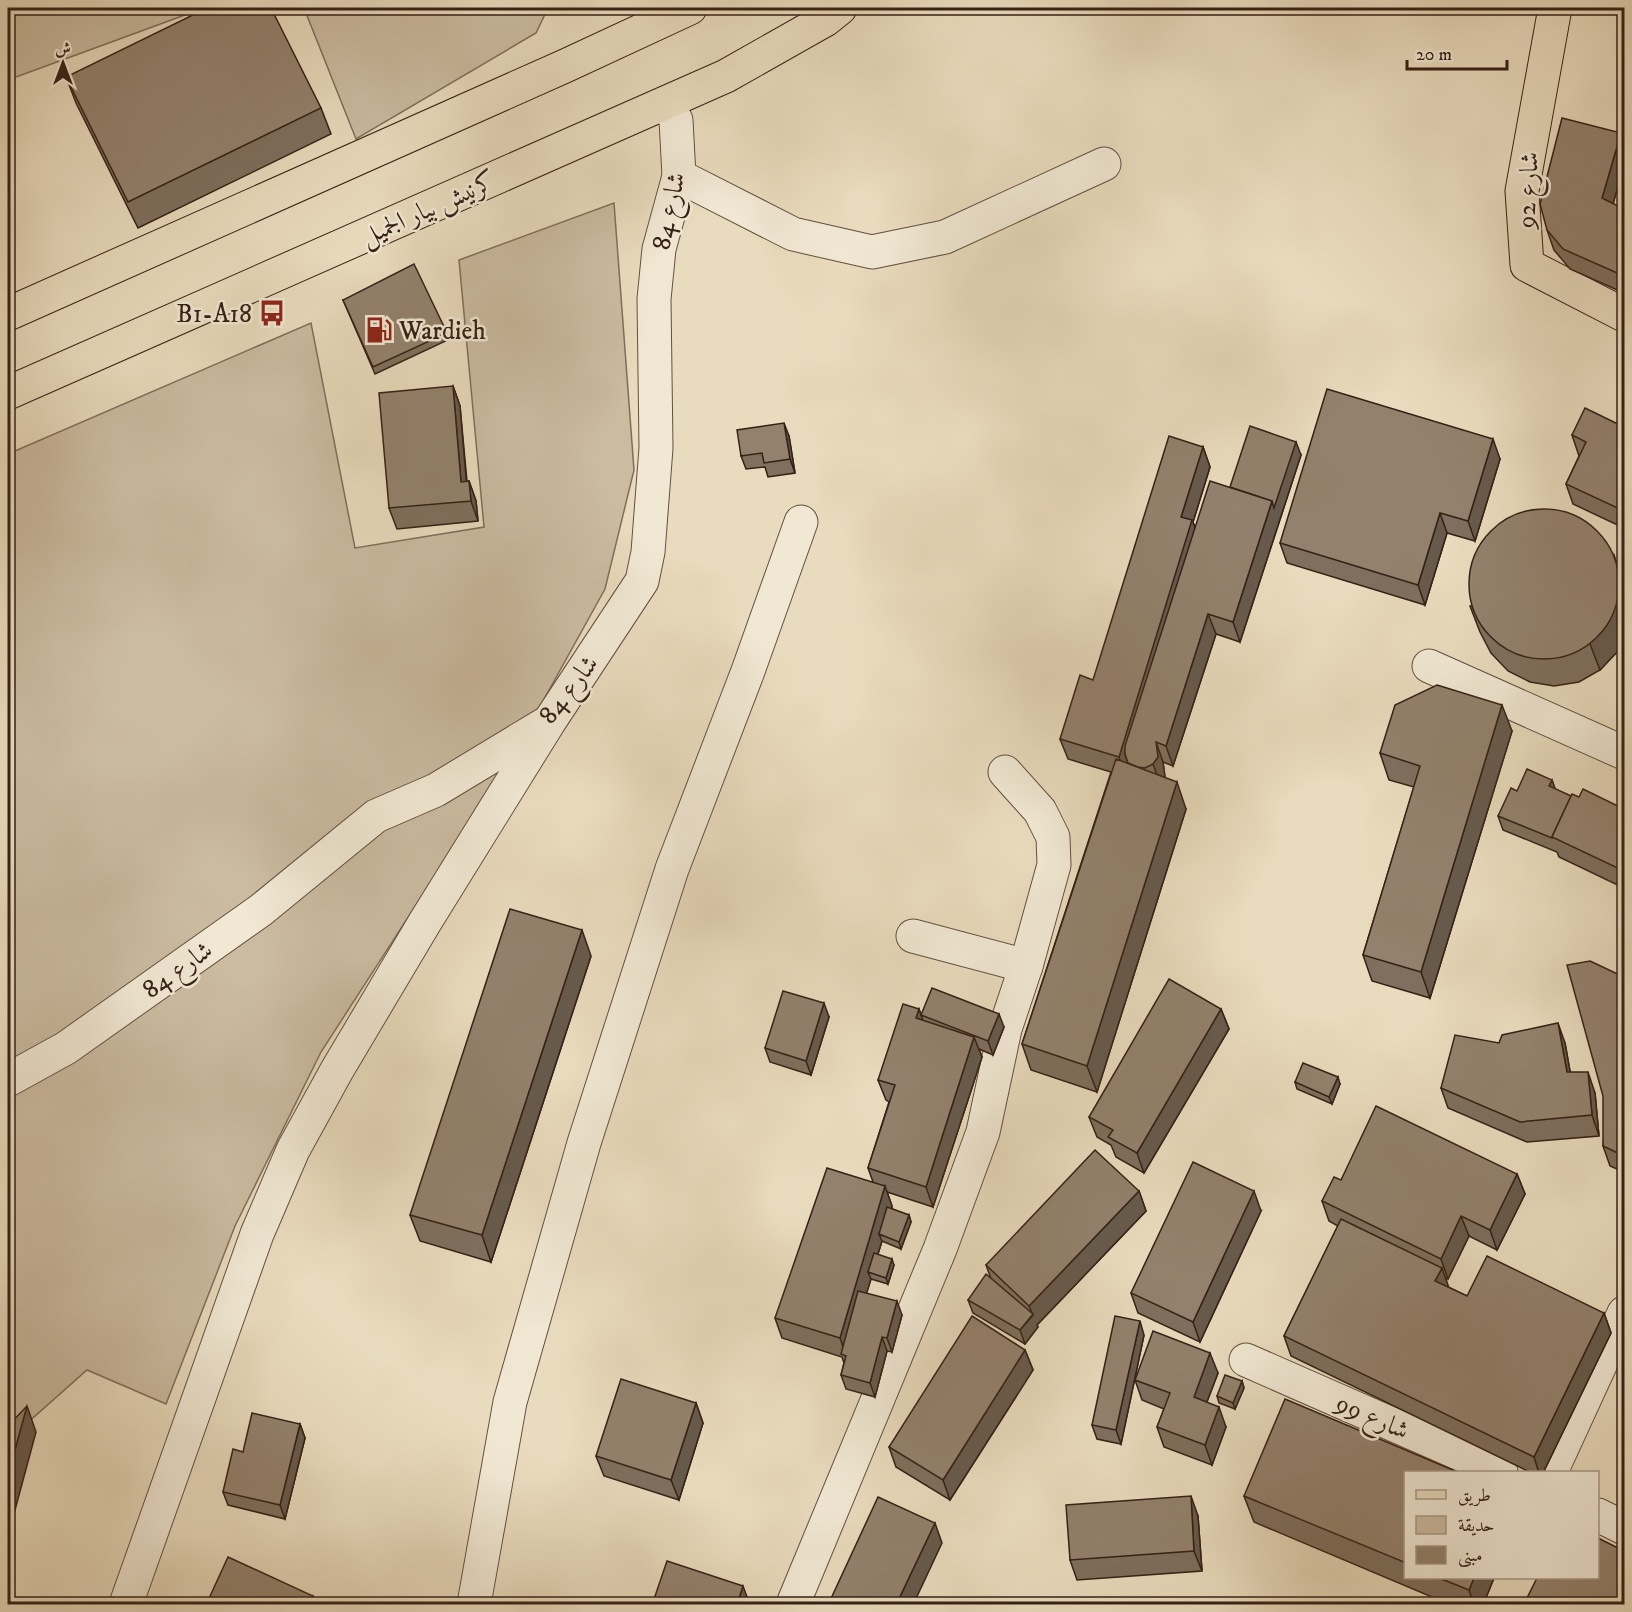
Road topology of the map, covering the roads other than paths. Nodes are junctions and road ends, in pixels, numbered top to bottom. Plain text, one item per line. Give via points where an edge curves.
1 (690, 8) edge
2 (840, 8) edge
3 (1555, 8) edge
4 (666, 103) junction
5 (1104, 164) dead end
6 (679, 176) junction
7 (8, 314) edge
8 (1624, 315) edge
9 (8, 393) edge
10 (801, 522) dead end
11 (1429, 666) dead end
12 (549, 722) junction
13 (1624, 753) edge
14 (1005, 772) dead end
15 (913, 936) dead end
16 (1026, 966) junction
17 (8, 1080) edge
18 (1624, 1313) edge
19 (1246, 1360) dead end
20 (1496, 1471) edge
21 (1552, 1471) edge
22 (1599, 1516) edge
23 (1624, 1528) edge
24 (126, 1605) edge
25 (474, 1605) edge
26 (793, 1605) edge

1 - 7 main road
2 - 4 main road, كرنيش بيار الجميل via 726,76
3 - 8 main road, شارع 92 via 1522,191 1527,265
4 - 6 street, شارع 84 via 676,120
4 - 9 main road, كرنيش بيار الجميل
5 - 6 street via 945,237 872,252 793,234
6 - 12 street, شارع 84 via 659,249 654,299 656,448 642,582
10 - 25 street via 672,869 584,1143 510,1402
11 - 13 street
12 - 17 street, شارع 84 via 436,790 376,816 261,910 66,1048
12 - 24 street via 425,922 293,1150 257,1234
14 - 16 street via 1040,811 1053,837 1054,866
15 - 16 street
16 - 26 street via 1005,1029 983,1132 972,1164
18 - 21 street
19 - 20 street, شارع 99
22 - 23 street

